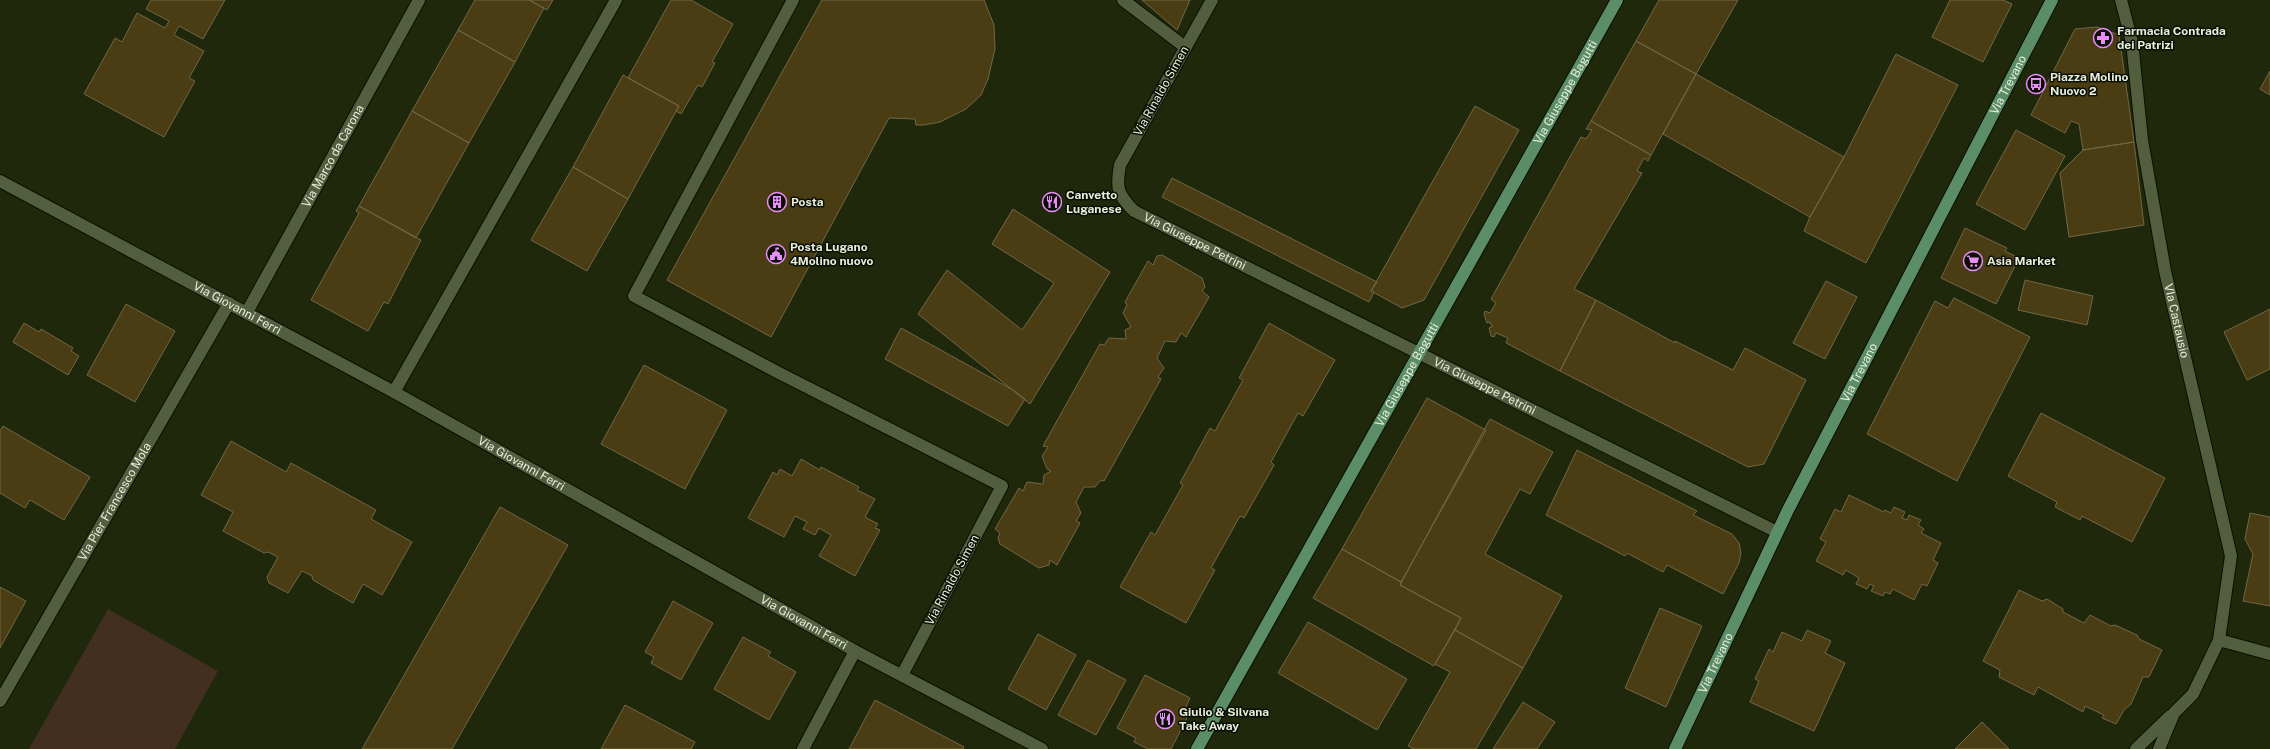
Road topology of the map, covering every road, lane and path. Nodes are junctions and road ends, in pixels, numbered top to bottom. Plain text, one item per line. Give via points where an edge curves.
1 (419, 0) edge
2 (616, 0) edge
3 (793, 0) edge
4 (1123, 0) edge
5 (1212, 0) edge
6 (1617, 0) edge
7 (2052, 0) edge
8 (2121, 0) edge
9 (1185, 48) junction
10 (0, 181) edge
11 (1117, 185) joint
12 (229, 303) junction
13 (247, 312) junction
14 (1418, 354) junction
15 (394, 392) junction
16 (1777, 532) junction
17 (2219, 640) junction
18 (855, 652) junction
19 (2270, 654) edge
20 (902, 675) junction
21 (0, 701) edge
22 (2174, 713) junction
23 (803, 749) edge
24 (1042, 749) edge
25 (1197, 749) edge
26 (1676, 749) edge
27 (2136, 749) edge
28 (2159, 749) edge

1 - 13 street, Via Marco da Carona
2 - 15 street
3 - 20 street, Via Rinaldo Simen via 634,296 1002,486
4 - 9 street
5 - 9 street, Via Rinaldo Simen
6 - 14 main road, Via Giuseppe Bagutti
7 - 16 main road, Via Trevano
8 - 17 street, VIa Castausio via 2132,42 2142,140 2165,271 2231,556
9 - 11 street, Via Rinaldo Simen via 1120,165
10 - 12 street, Via Giovanni Ferri
11 - 14 street, Via Giuseppe Petrini via 1125,202 1148,219
12 - 13 street, Via Giovanni Ferri
12 - 21 street, Via Pier Francesco Mola
13 - 15 street, Via Giovanni Ferri
14 - 16 street, Via Giuseppe Petrini
14 - 25 main road, Via Giuseppe Bagutti
15 - 18 street, Via Giovanni Ferri
16 - 26 main road, Via Trevano
17 - 19 street
17 - 22 street via 2194,694
18 - 20 street, Via Giovanni Ferri
18 - 23 street
20 - 24 street, Via Giovanni Ferri
22 - 27 street
22 - 28 street

